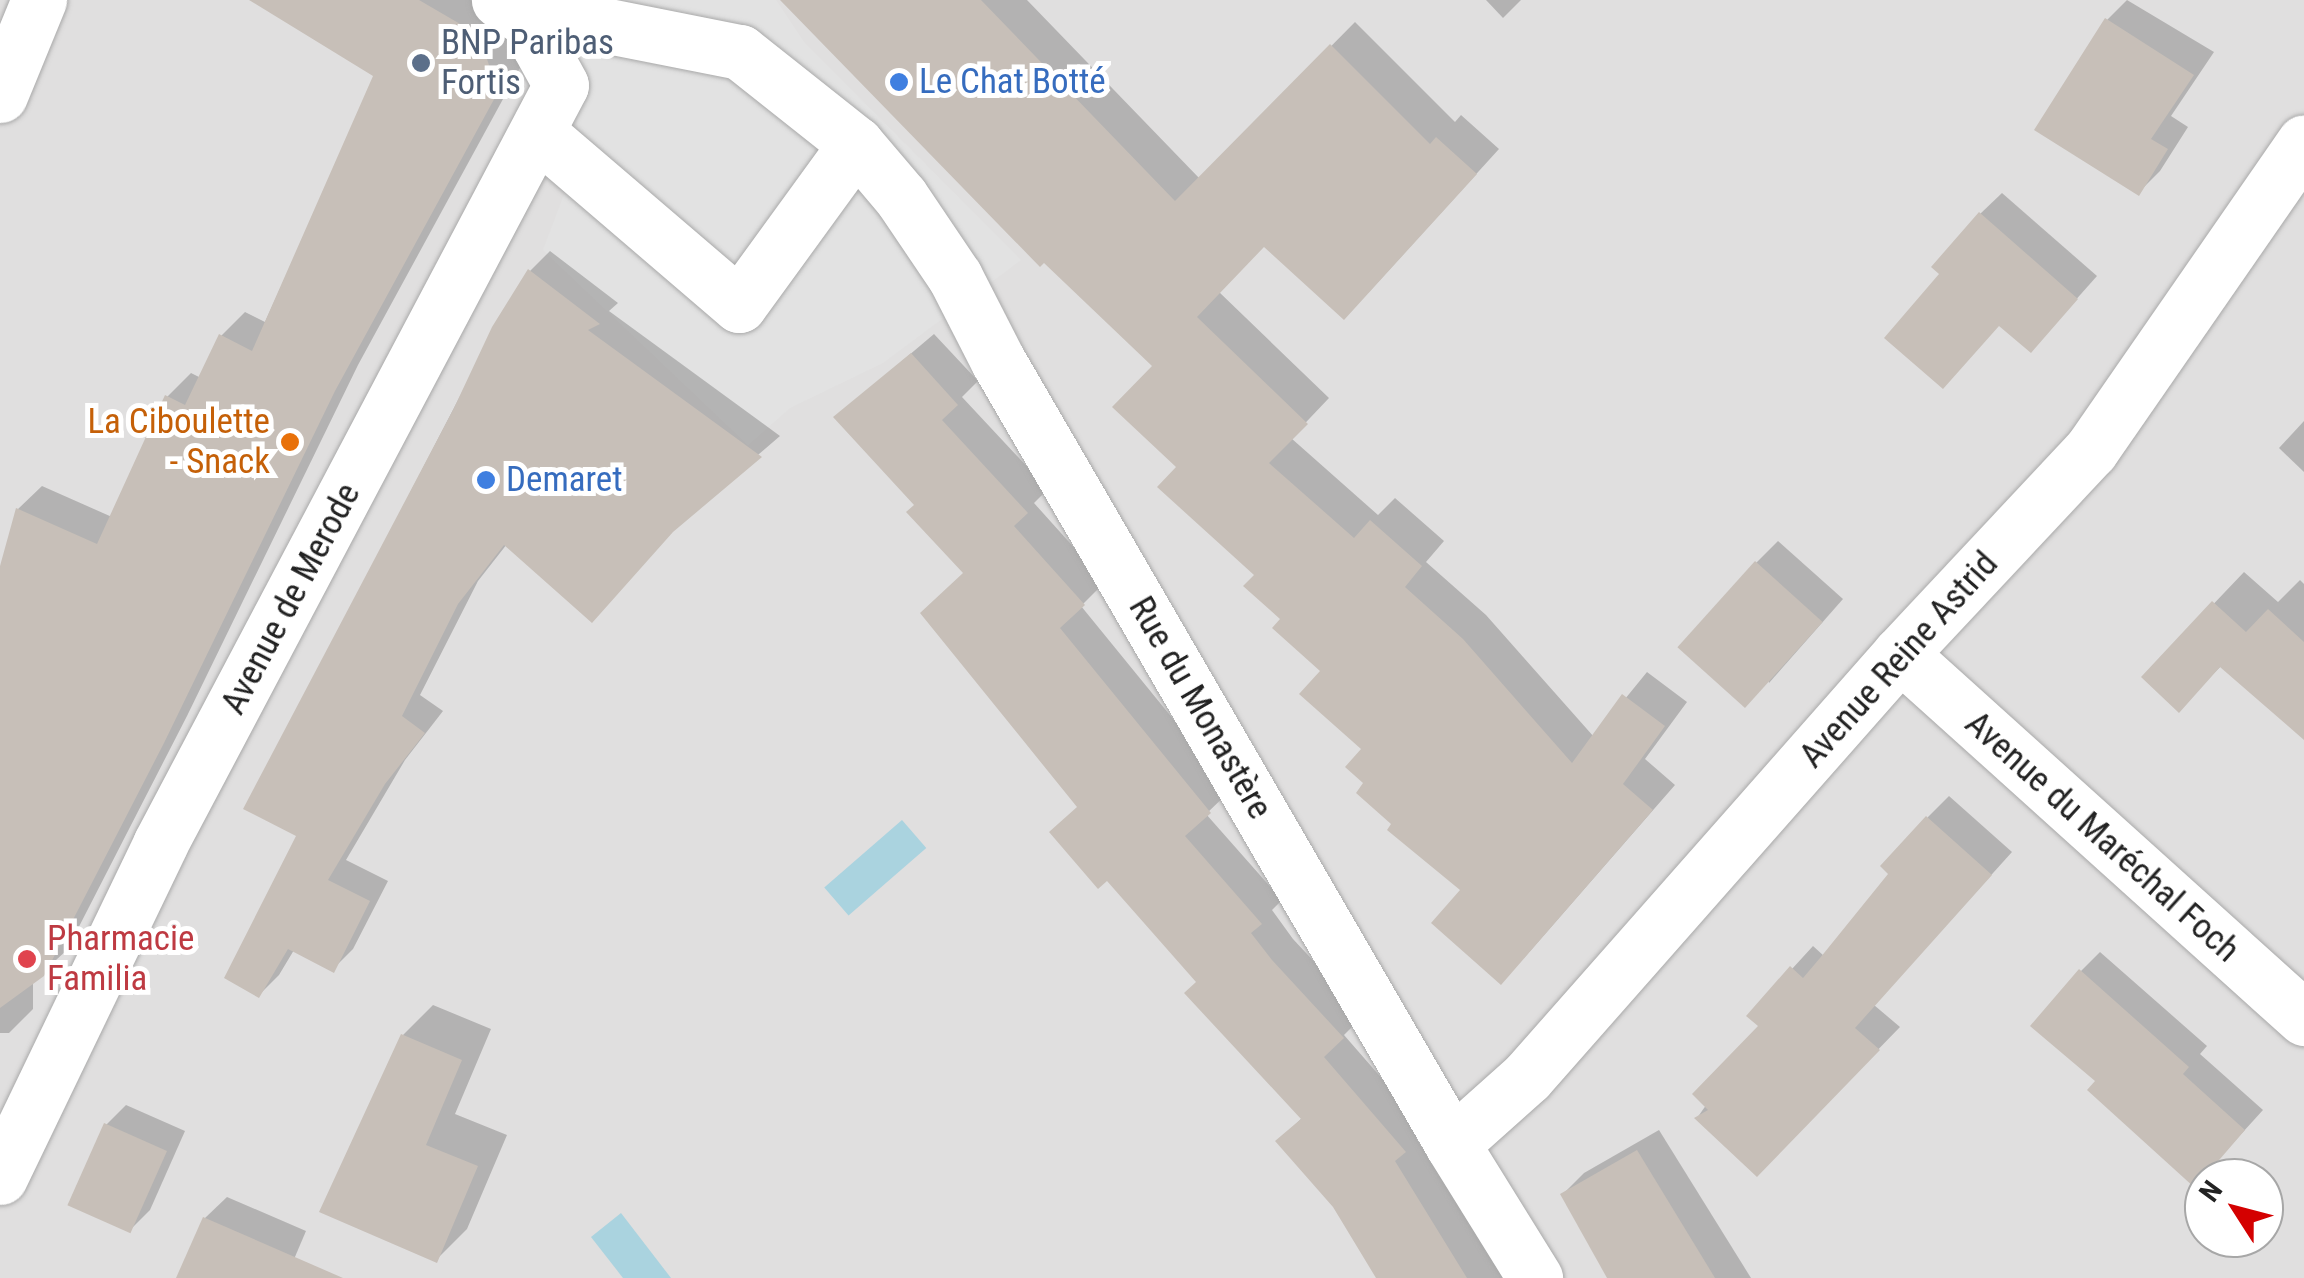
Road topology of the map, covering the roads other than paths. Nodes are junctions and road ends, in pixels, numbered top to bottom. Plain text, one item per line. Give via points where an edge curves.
1 (39, 0) edge
2 (553, 12) edge
3 (0, 95) edge
4 (538, 132) junction
5 (2304, 142) edge
6 (856, 144) junction
7 (1900, 654) junction
8 (2304, 1018) edge
9 (1452, 1144) junction
10 (0, 1177) edge
11 (1534, 1278) edge

1 - 3 street
2 - 4 street, Avenue de Merode via 539,45 562,85
2 - 6 street, Rue du Monastère via 740,52
4 - 6 street via 739,305
4 - 10 street, Avenue de Merode via 160,844
5 - 7 street, Avenue Reine Astrid via 2090,450
6 - 9 street, Rue du Monastère via 955,277
7 - 8 street, Avenue du Maréchal Foch
7 - 9 street, Avenue Reine Astrid via 1527,1077
9 - 11 street, Rue du Monastère

